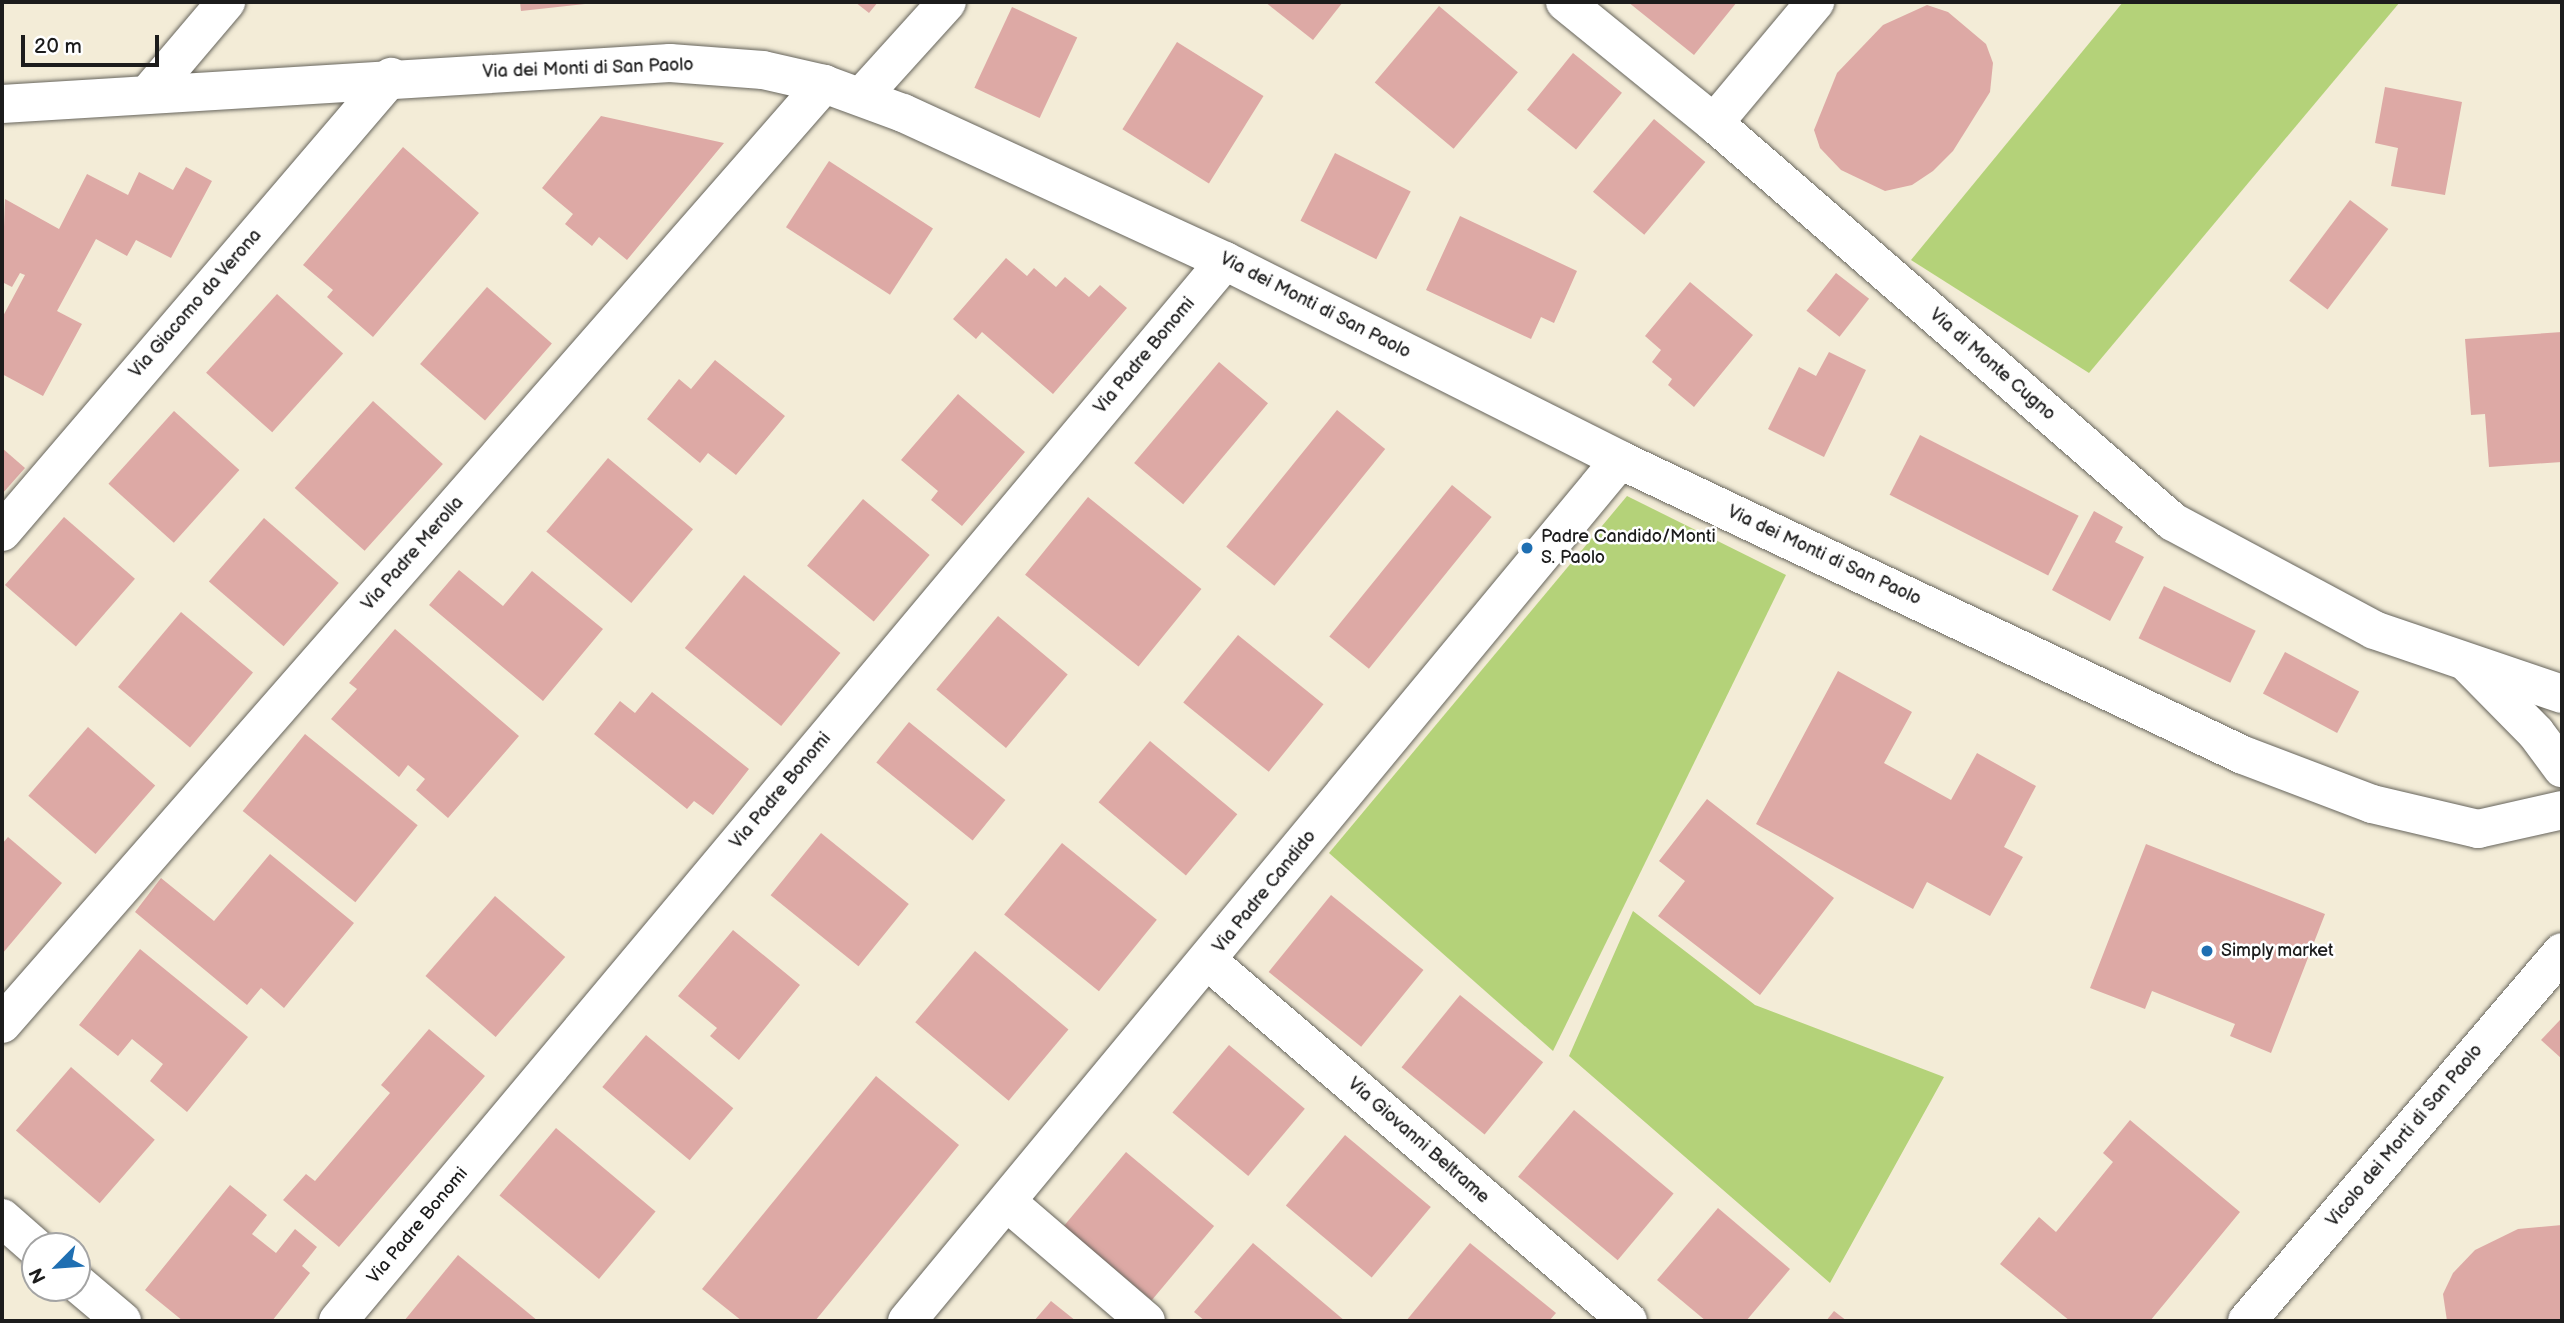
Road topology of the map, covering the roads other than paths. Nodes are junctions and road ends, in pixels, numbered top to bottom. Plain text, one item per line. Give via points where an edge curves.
1 (226, 2) edge
2 (947, 2) edge
3 (1565, 2) edge
4 (1815, 2) edge
5 (391, 77) junction
6 (824, 84) junction
7 (148, 94) junction
8 (863, 96) junction
9 (2, 104) edge
10 (1714, 123) junction
11 (1225, 261) junction
12 (1620, 460) junction
13 (2, 531) edge
14 (2463, 659) junction
15 (2562, 694) edge
16 (2562, 768) edge
17 (2562, 810) edge
18 (2562, 952) edge
19 (1208, 961) junction
20 (2, 1024) edge
21 (1007, 1202) junction
22 (2, 1218) edge
23 (21, 1235) edge
24 (91, 1295) edge
25 (122, 1321) edge
26 (338, 1321) edge
27 (907, 1321) edge
28 (1146, 1321) edge
29 (1628, 1321) edge
30 (2247, 1321) edge

1 - 7 street
2 - 8 street
3 - 10 street, Via di Monte Cugno
4 - 10 street
5 - 6 street, Via dei Monti di San Paolo via 670,63 763,70
5 - 7 street, Via dei Monti di San Paolo
5 - 13 street, Via Giacomo da Verona
6 - 8 street, Via dei Monti di San Paolo
6 - 20 street, Via Padre Merolla
7 - 9 street, Via dei Monti di San Paolo
8 - 11 street, Via dei Monti di San Paolo
10 - 14 street, Via di Monte Cugno via 2173,522 2374,630
11 - 12 street, Via dei Monti di San Paolo
11 - 26 street, Via Padre Bonomi
12 - 17 street, Via dei Monti di San Paolo via 2244,755 2372,804 2478,829
12 - 19 street, Via Padre Candido
14 - 15 street, Via di Monte Cugno
14 - 16 street, Via di Monte Cugno via 2536,733
18 - 30 street, Vicolo dei Morti di San Paolo
19 - 21 street, Via Padre Candido
19 - 29 street, Via Giovanni Beltrame
21 - 27 street, Via Padre Candido
21 - 28 street
22 - 23 street
24 - 25 street

